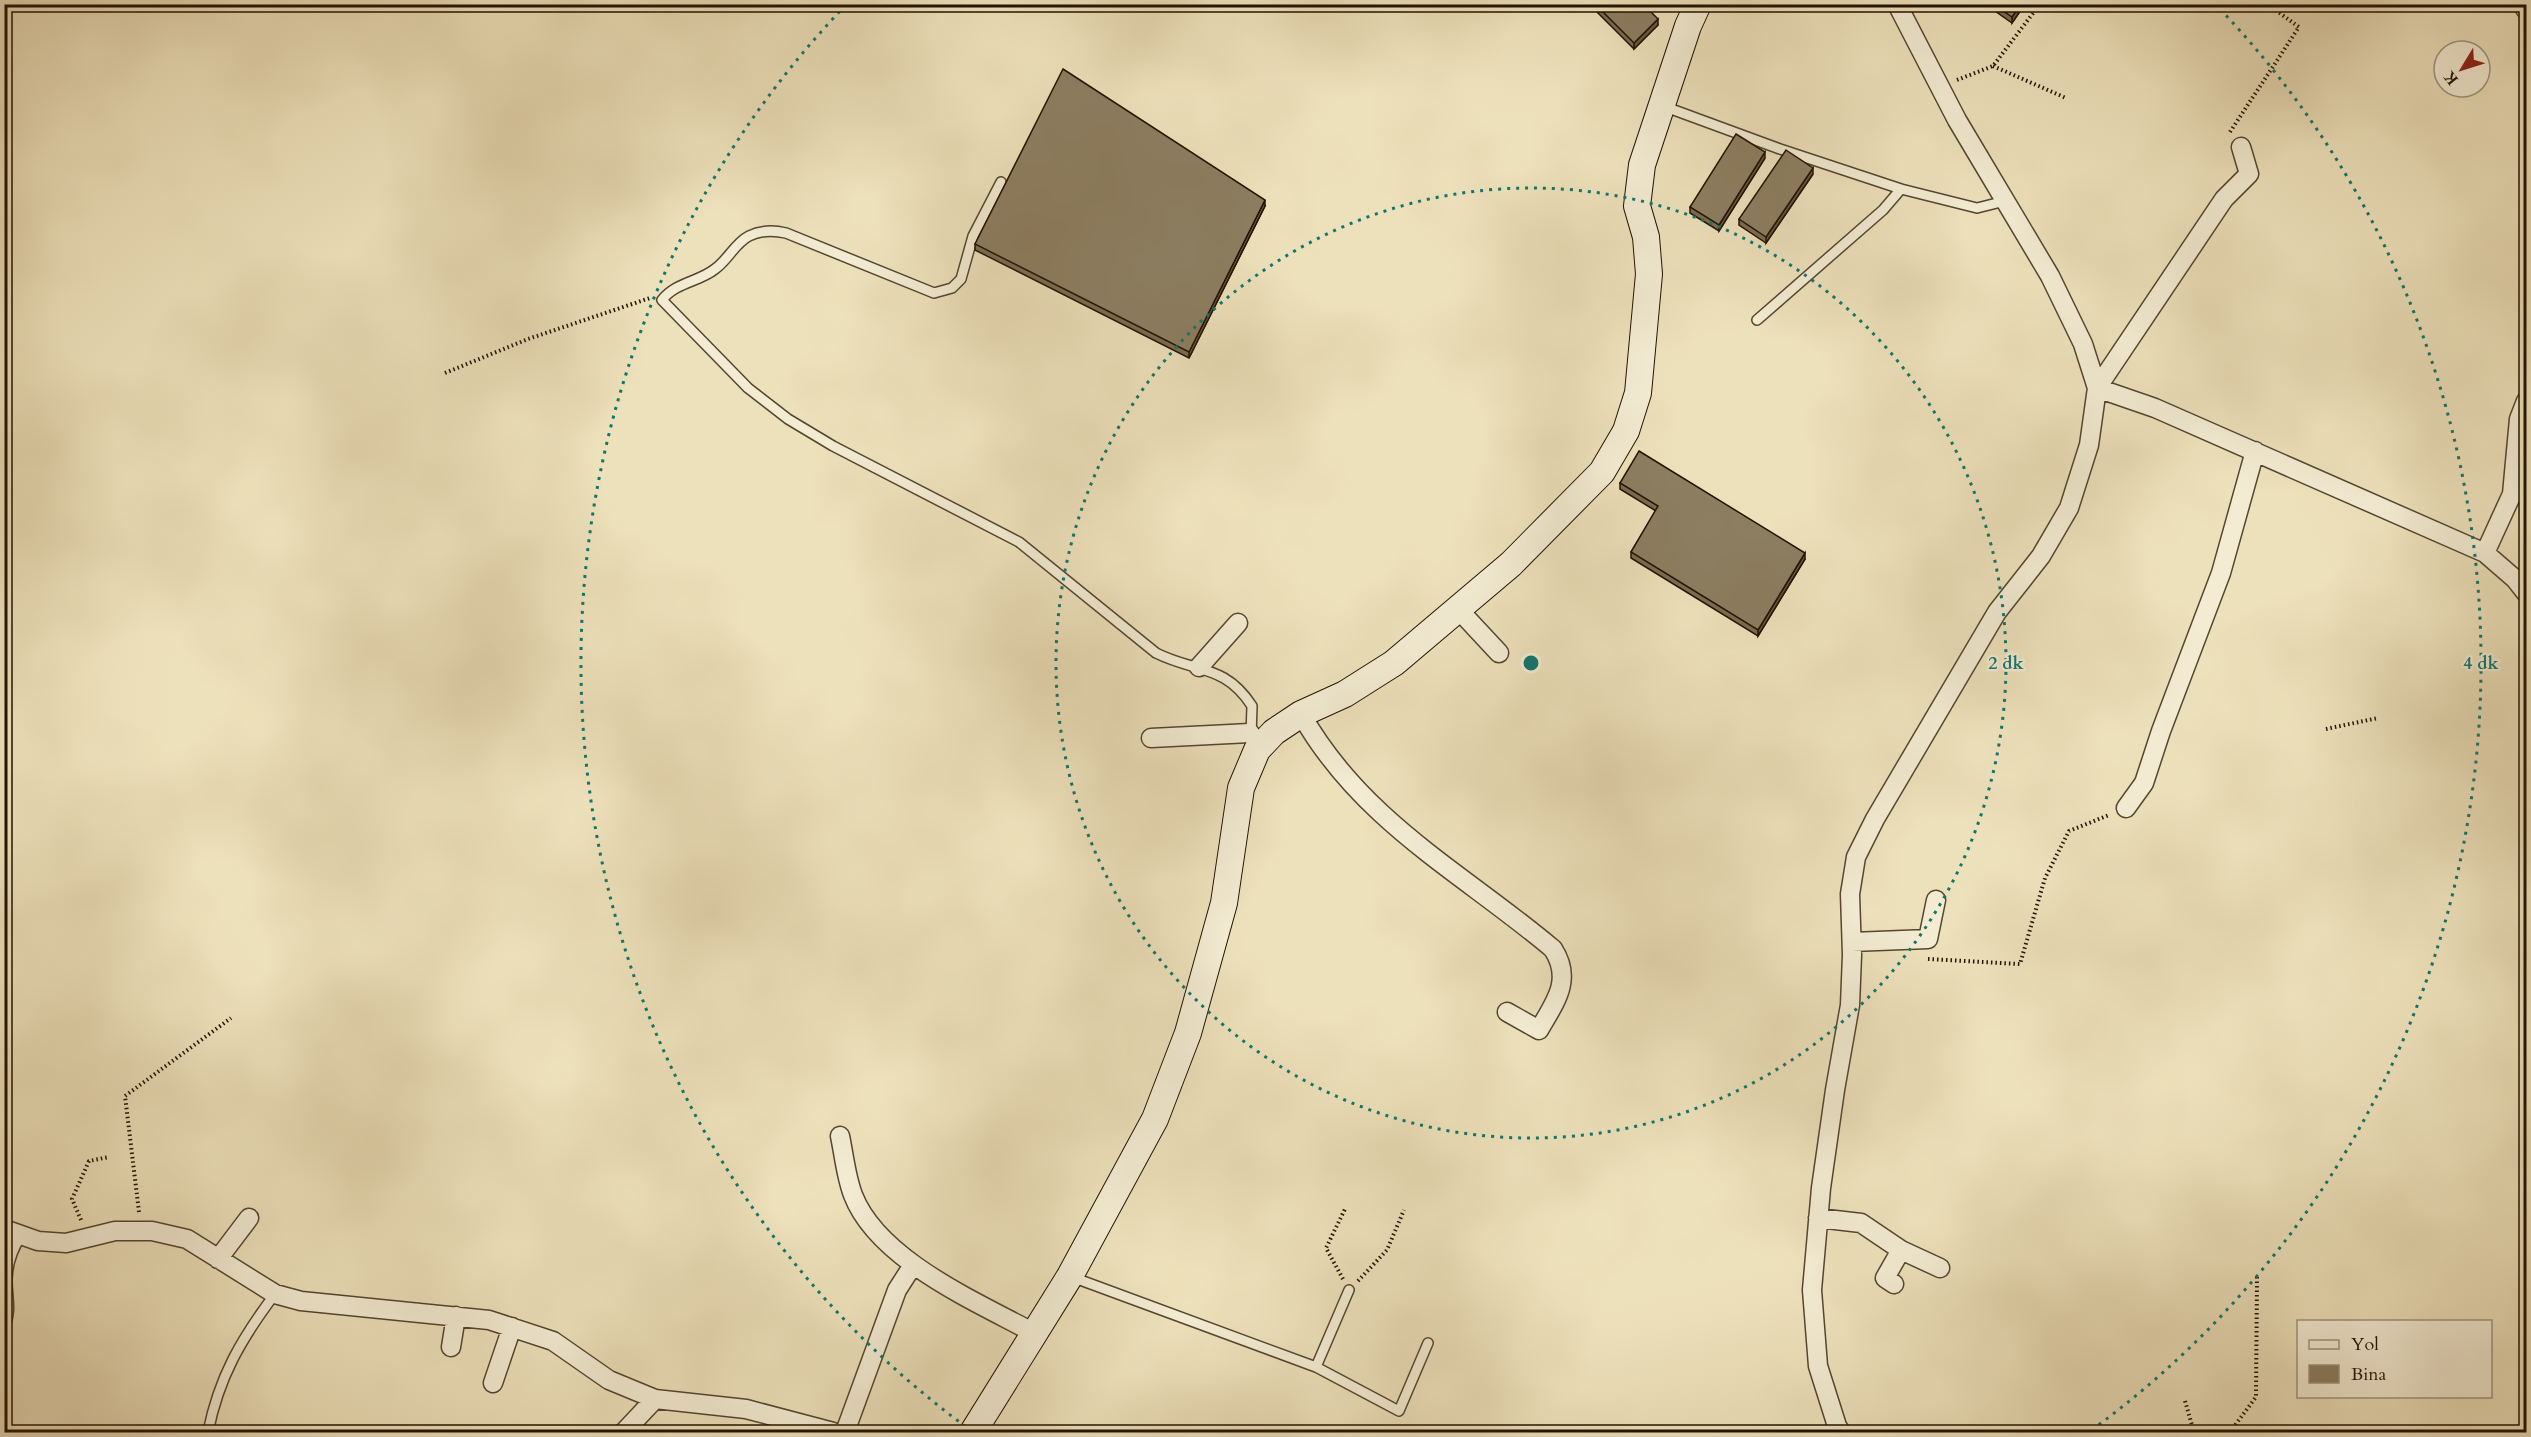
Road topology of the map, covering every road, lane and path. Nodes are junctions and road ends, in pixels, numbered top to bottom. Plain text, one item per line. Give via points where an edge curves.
1 (1698, 4) edge
2 (1898, 4) edge
3 (2040, 4) edge
4 (2267, 4) edge
5 (2522, 4) edge
6 (2526, 10) edge
7 (1993, 66) junction
8 (1940, 88) junction
9 (2066, 98) dead end
10 (1661, 105) junction
11 (2241, 147) joint
12 (1001, 182) dead end
13 (1900, 189) junction
14 (2005, 201) junction
15 (662, 300) junction
16 (1757, 320) dead end
17 (445, 373) dead end
18 (2097, 388) junction
19 (2526, 401) edge
20 (2255, 451) junction
21 (2485, 553) junction
22 (2526, 593) edge
23 (1458, 609) junction
24 (1238, 623) dead end
25 (1499, 653) dead end
26 (1199, 667) junction
27 (1301, 714) junction
28 (2378, 718) dead end
29 (2326, 729) dead end
30 (1151, 738) dead end
31 (1254, 742) junction
32 (2126, 808) joint
33 (1936, 900) dead end
34 (1852, 942) junction
35 (1924, 959) dead end
36 (1507, 1012) dead end
37 (231, 1018) dead end
38 (840, 1136) dead end
39 (109, 1157) dead end
40 (1346, 1207) dead end
41 (1404, 1210) dead end
42 (249, 1218) dead end
43 (1818, 1218) junction
44 (141, 1231) junction
45 (13, 1232) edge
46 (88, 1238) junction
47 (1901, 1250) junction
48 (218, 1259) junction
49 (913, 1265) junction
50 (1940, 1268) dead end
51 (1070, 1276) junction
52 (2257, 1276) dead end
53 (1894, 1284) dead end
54 (1349, 1290) junction
55 (275, 1294) junction
56 (456, 1316) junction
57 (512, 1327) junction
58 (4, 1328) edge
59 (1034, 1333) junction
60 (1428, 1343) dead end
61 (451, 1347) dead end
62 (1316, 1367) junction
63 (493, 1383) dead end
64 (655, 1400) junction
65 (2185, 1401) dead end
66 (208, 1432) edge
67 (624, 1432) edge
68 (833, 1432) edge
69 (845, 1432) edge
70 (973, 1432) edge
71 (1841, 1432) edge
72 (2194, 1432) edge
73 (2230, 1432) edge

1 - 10 street
2 - 8 street
3 - 7 path
4 - 11 path via 2299,27 2227,136
5 - 6 street
7 - 8 path
7 - 9 path
8 - 14 street
10 - 13 lane
10 - 23 street via 1642,165 1637,206 1646,237 1649,274 1638,393 1626,431 1602,472 1511,564
11 - 18 street via 2249,174 2224,199
12 - 15 lane via 973,236 961,279 947,291 934,293 786,233 769,231 743,239 717,268 677,287
13 - 14 lane via 1977,208
13 - 16 lane via 1883,210
14 - 18 street via 2055,286 2083,344
15 - 17 path via 646,299 561,327
15 - 26 lane via 748,388 788,419 1019,542 1142,643 1167,658
18 - 20 street
18 - 34 street via 2089,445 2070,508 2041,556 1997,612 1856,857 1850,894
19 - 21 street via 2518,418 2512,494
20 - 21 street
20 - 32 street via 2221,573 2144,783
21 - 22 street
23 - 25 street
23 - 27 street via 1394,663 1345,694
24 - 26 street
26 - 31 lane via 1223,676 1245,694 1252,706
27 - 31 street
27 - 36 street via 1322,748 1363,798 1426,853 1553,949 1561,964 1563,982 1539,1030
28 - 29 path
30 - 31 street
31 - 51 street via 1241,788 1224,903 1188,1033 1155,1119
32 - 35 path via 2069,831 2045,878 2020,964
33 - 34 street via 1928,939
34 - 43 street via 1850,1005 1834,1090
37 - 44 path via 125,1096
38 - 49 street via 853,1196 867,1219
39 - 46 path via 89,1161 72,1199
40 - 54 path via 1326,1248
41 - 54 path via 1387,1250
42 - 48 street
43 - 47 street via 1861,1223
43 - 71 street via 1812,1290 1818,1366
44 - 46 street via 115,1231
44 - 48 street via 187,1239
45 - 46 street via 38,1241 66,1243
45 - 58 lane via 8,1267 10,1306
47 - 50 street
47 - 53 street via 1885,1278
48 - 55 street
49 - 59 street
49 - 69 street via 897,1290
51 - 59 street
51 - 62 lane
52 - 73 path via 2256,1397
54 - 62 lane
55 - 56 street via 301,1301
55 - 66 lane via 225,1373
56 - 57 street
56 - 61 street
57 - 63 street
57 - 64 street via 553,1341 609,1380
59 - 70 street
60 - 62 lane via 1399,1411
64 - 67 street
64 - 68 street via 746,1409
65 - 72 path

